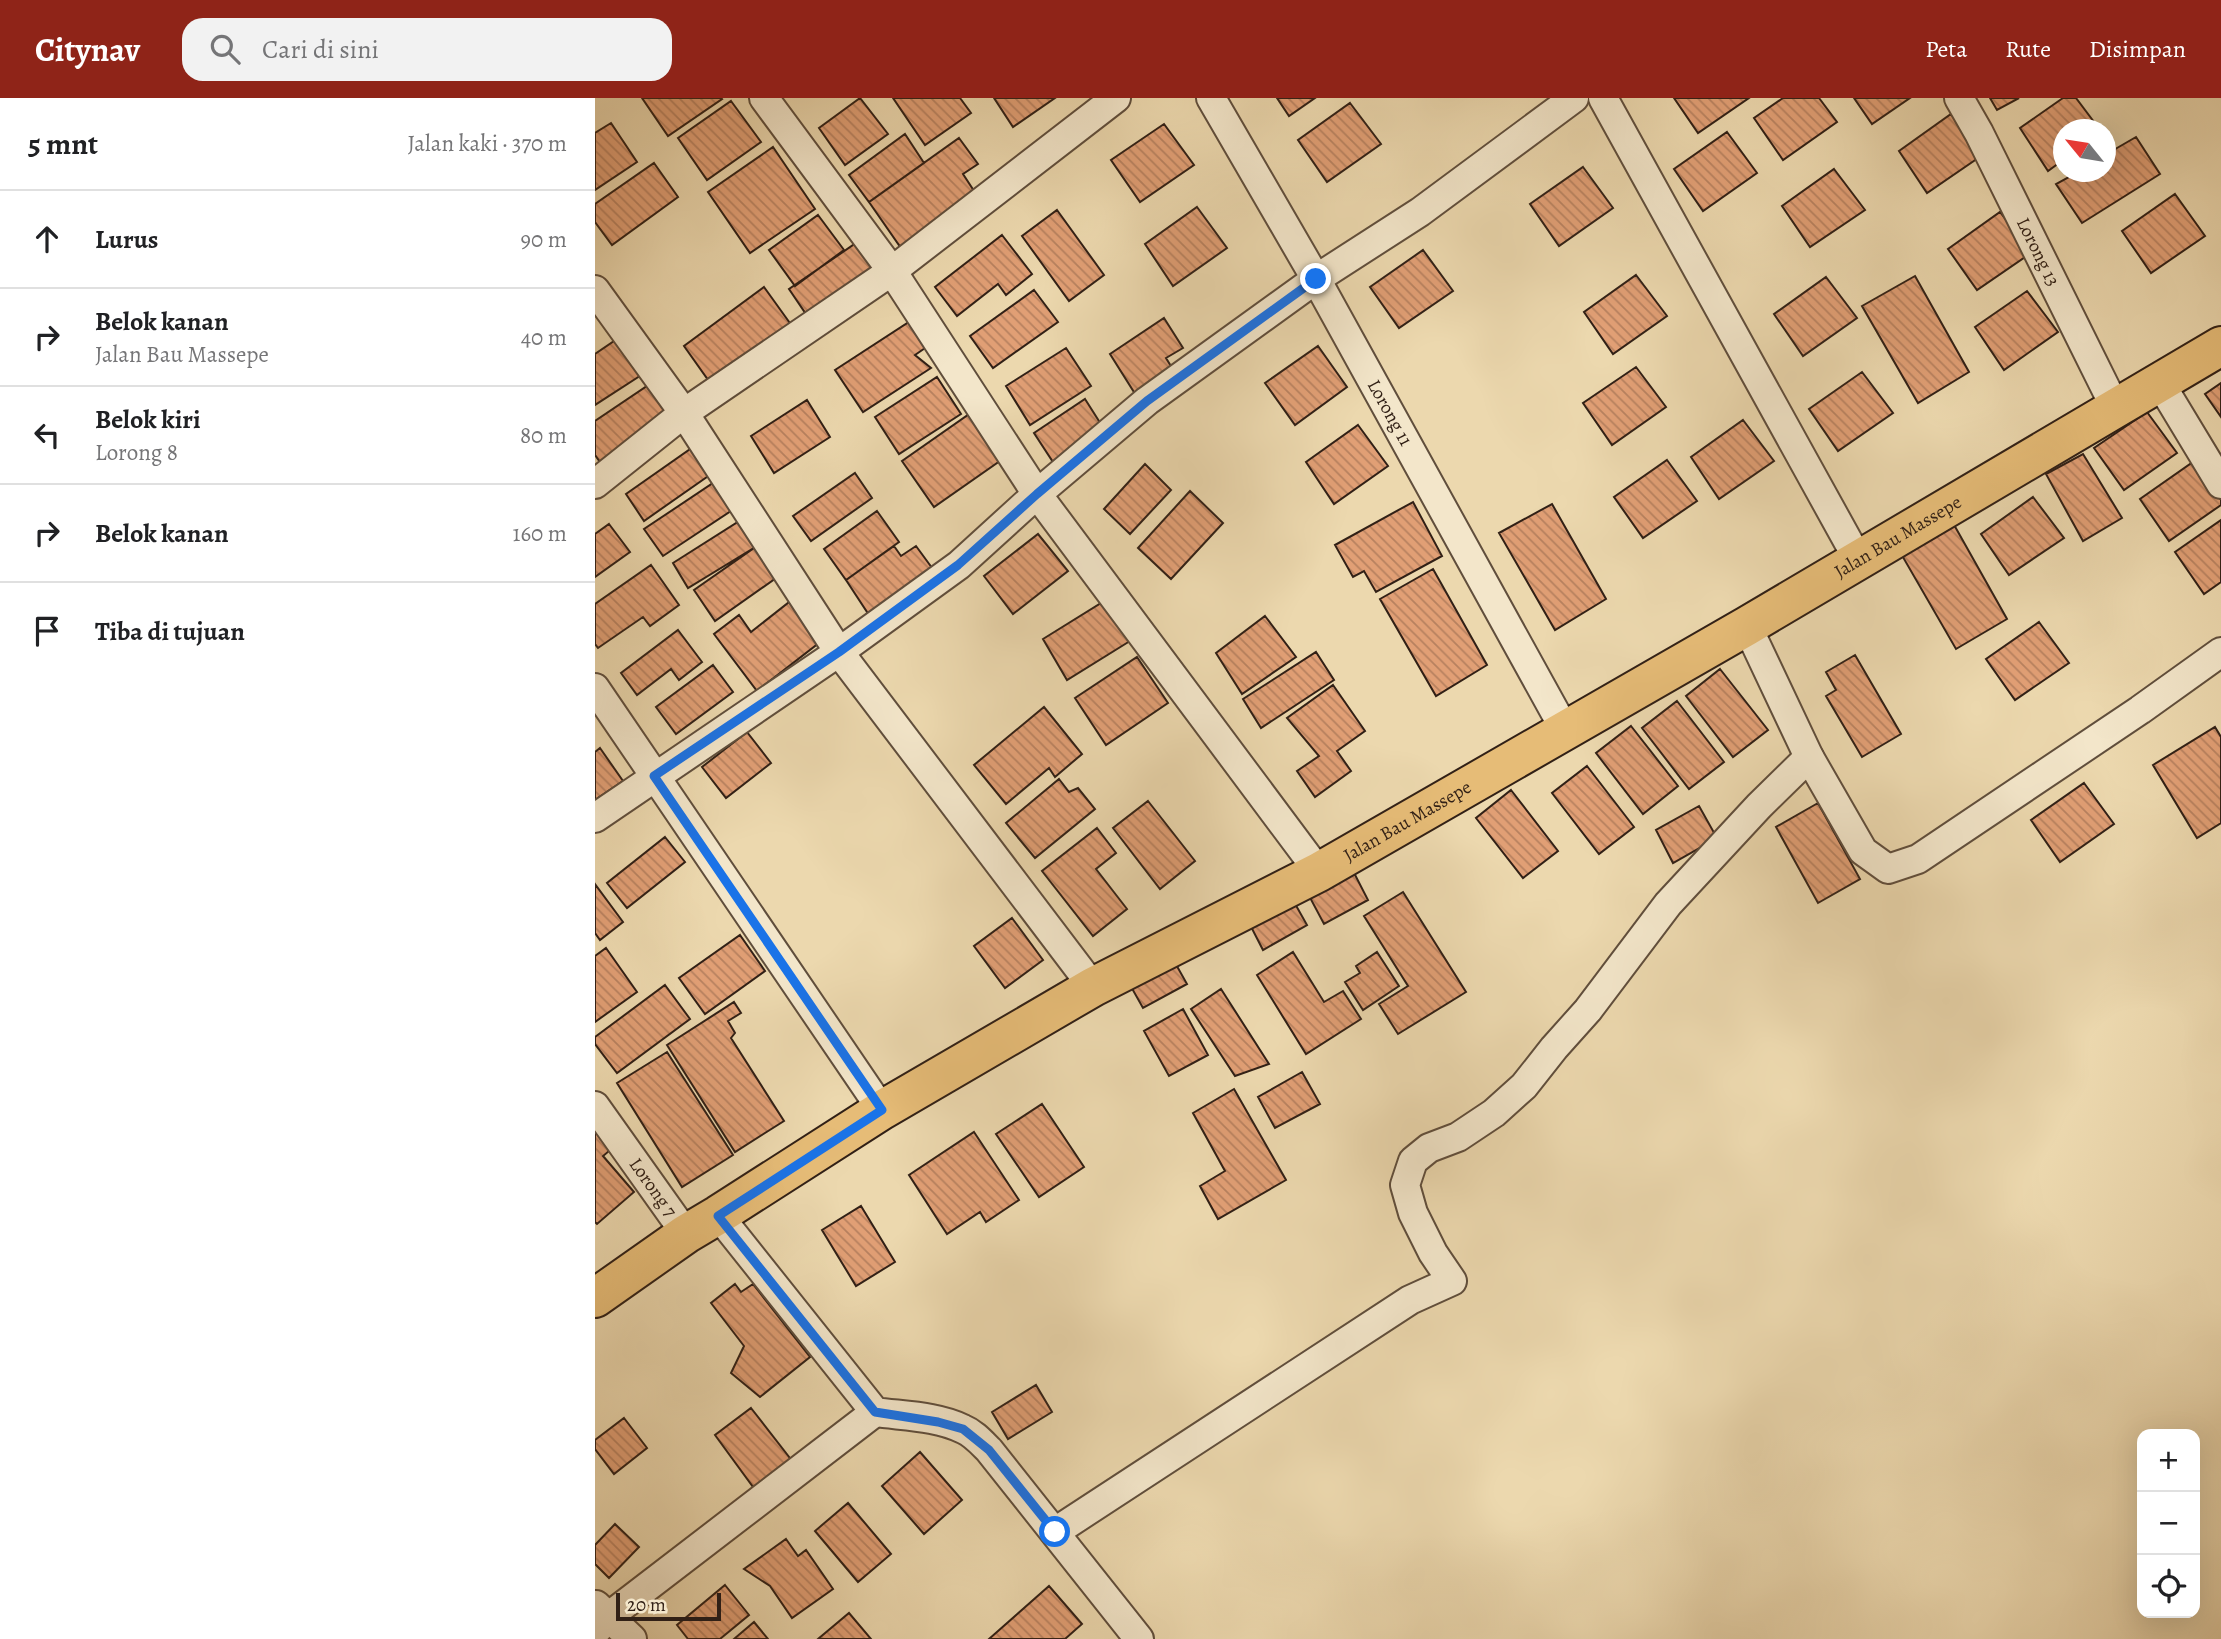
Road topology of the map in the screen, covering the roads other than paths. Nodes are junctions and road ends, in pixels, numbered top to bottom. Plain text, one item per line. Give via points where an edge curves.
1 (764, 98) edge
2 (1117, 98) edge
3 (1211, 98) edge
4 (1574, 98) edge
5 (1603, 98) edge
6 (1959, 98) edge
7 (892, 271) junction
8 (1316, 279) junction
9 (595, 290) edge
10 (2221, 346) edge
11 (2160, 383) junction
12 (2116, 409) junction
13 (684, 413) junction
14 (595, 484) edge
15 (2221, 484) edge
16 (1037, 494) junction
17 (1859, 561) junction
18 (1748, 626) junction
19 (839, 652) junction
20 (2221, 652) edge
21 (595, 688) edge
22 (1565, 730) junction
23 (1809, 757) junction
24 (654, 776) junction
25 (595, 818) edge
26 (1319, 872) junction
27 (1093, 987) junction
28 (595, 1107) edge
29 (882, 1110) junction
30 (702, 1225) junction
31 (595, 1298) edge
32 (875, 1412) junction
33 (1055, 1532) junction
34 (599, 1617) edge
35 (632, 1639) edge
36 (1139, 1639) edge

1 - 7 street
2 - 7 street
3 - 8 street, Lorong 11
4 - 8 street via 1420,212
5 - 17 street
6 - 12 street, Lorong 13
7 - 13 street
7 - 16 street
8 - 16 street via 1147,401
8 - 22 street, Lorong 11
9 - 13 street
10 - 11 main road, Jalan Bau Massepe
11 - 12 main road, Jalan Bau Massepe
11 - 15 street
12 - 17 main road, Jalan Bau Massepe
13 - 14 street
13 - 19 street
16 - 19 street via 958,565
16 - 26 street
17 - 18 main road, Jalan Bau Massepe
18 - 22 main road, Jalan Bau Massepe
18 - 23 street
19 - 24 street
19 - 27 street
20 - 23 street via 1918,859 1888,869 1863,851
21 - 24 street
22 - 26 main road, Jalan Bau Massepe
23 - 33 street via 1668,904 1524,1086 1494,1114 1413,1161 1405,1185 1413,1213 1452,1280 1410,1300
24 - 25 street
24 - 29 street
26 - 27 main road, Jalan Bau Massepe
27 - 29 main road, Jalan Bau Massepe
28 - 30 street, Lorong 7
29 - 30 main road, Jalan Bau Massepe
30 - 31 main road, Jalan Bau Massepe
30 - 32 street, Lorong 7
32 - 33 street via 963,1429 989,1450
32 - 34 street
33 - 36 street
34 - 35 street

